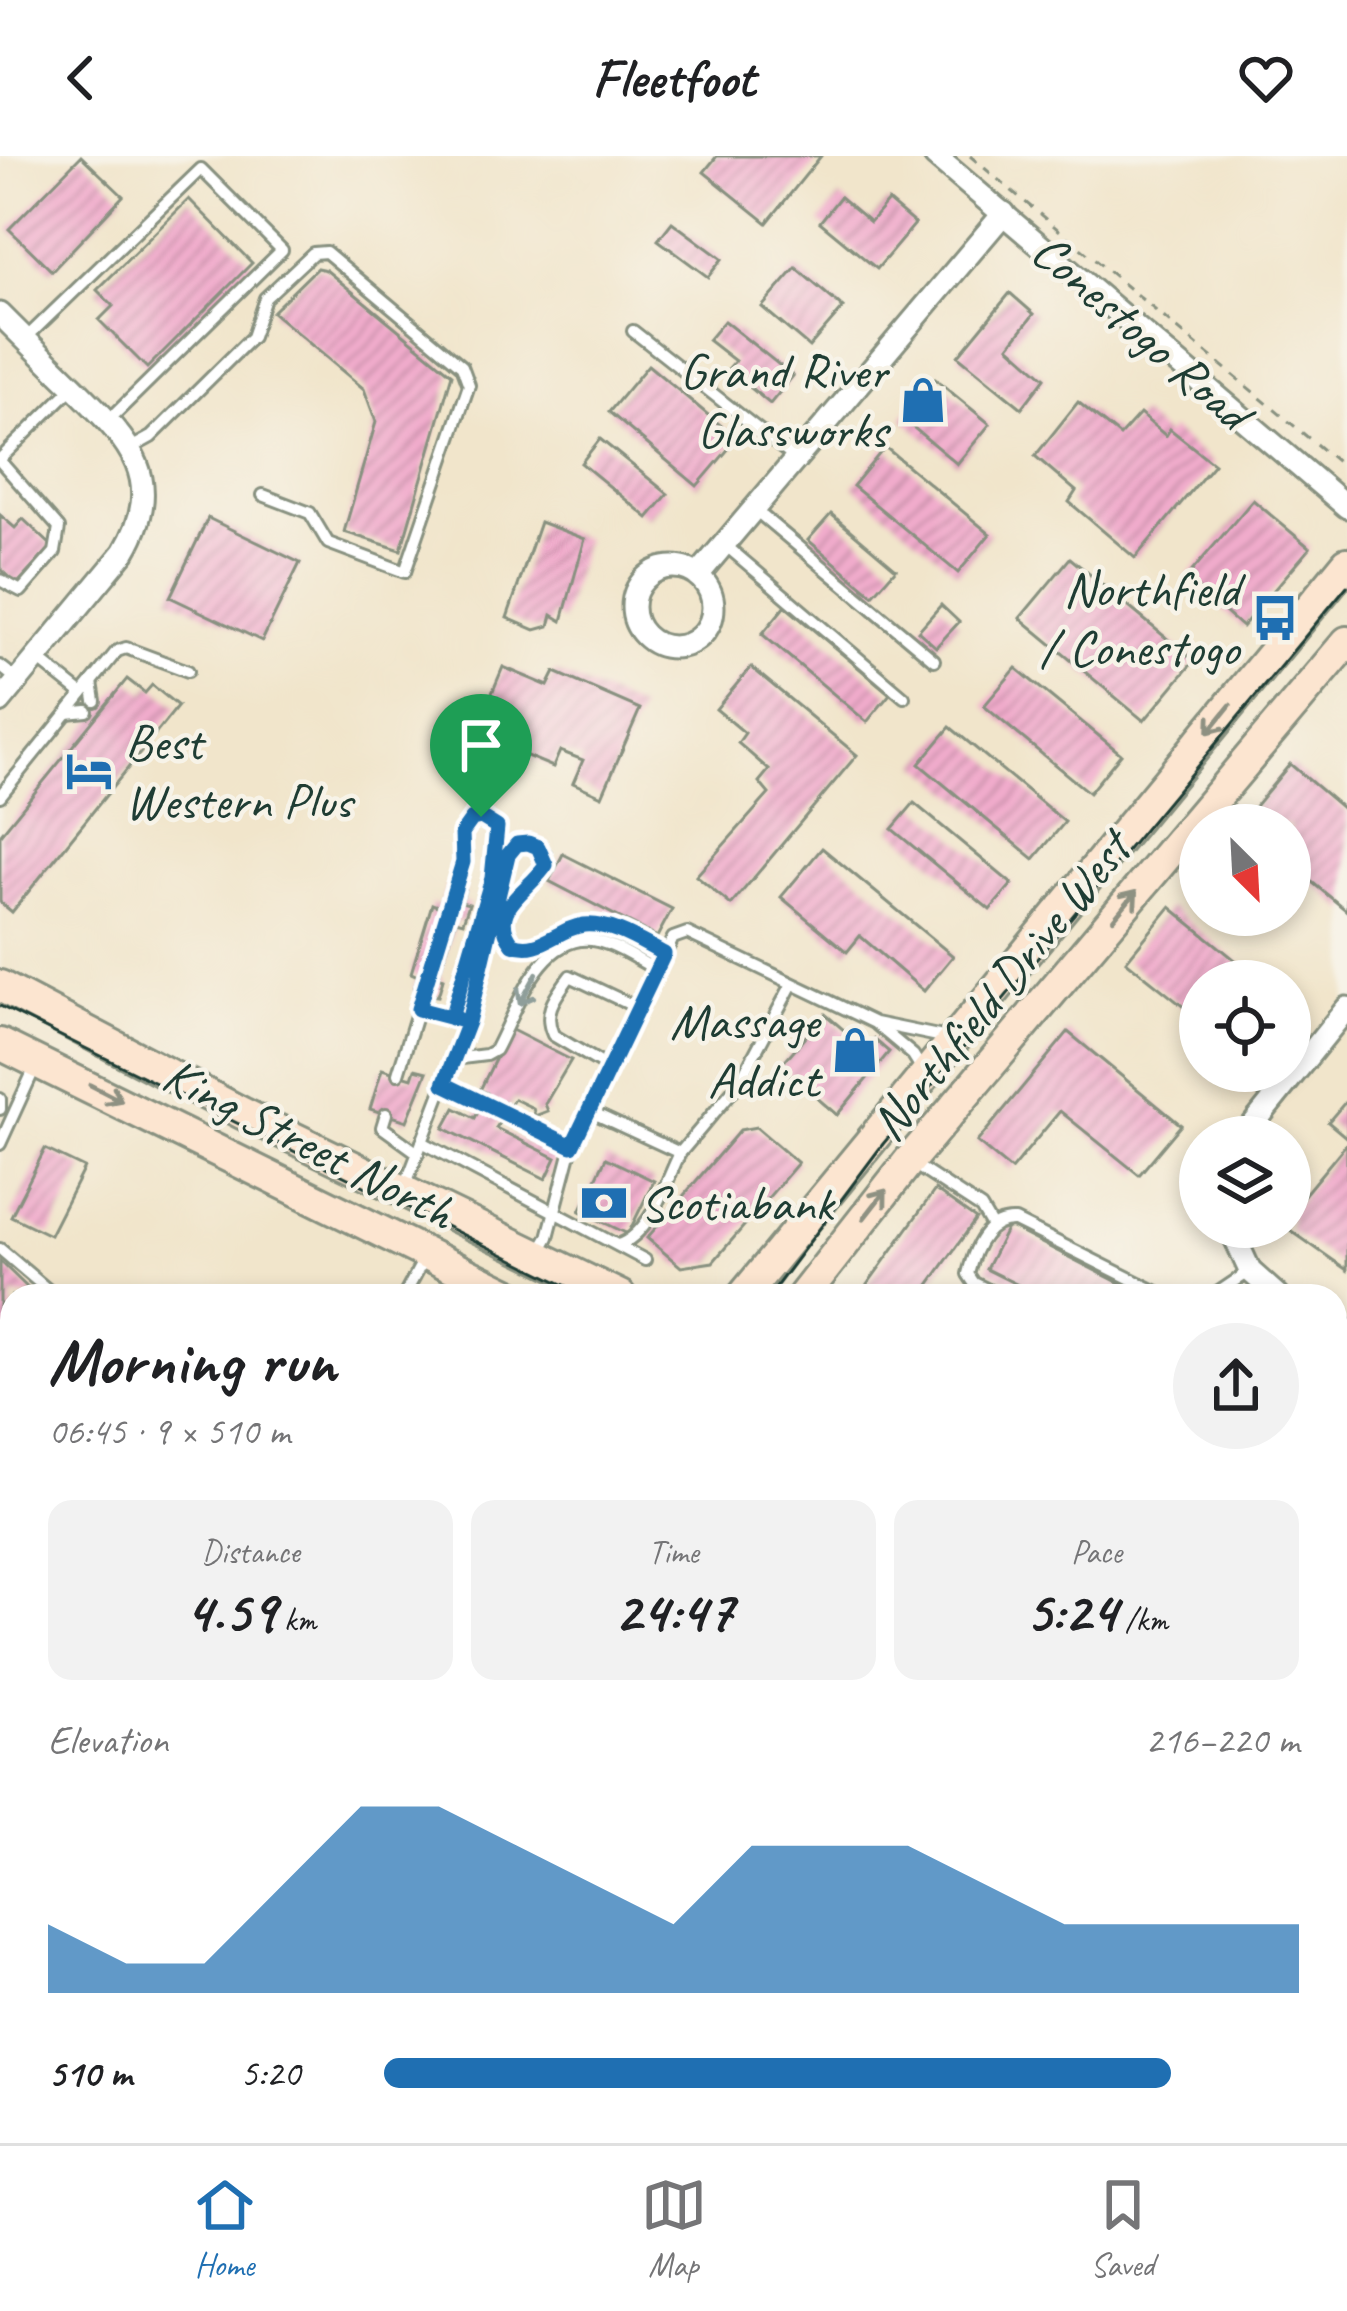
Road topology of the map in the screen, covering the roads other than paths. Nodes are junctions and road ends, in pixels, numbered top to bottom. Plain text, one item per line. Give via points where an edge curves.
1 (935, 156) edge
2 (1004, 213) junction
3 (0, 314) edge
4 (633, 332) dead end
5 (25, 339) junction
6 (73, 387) junction
7 (108, 421) junction
8 (131, 448) junction
9 (796, 459) junction
10 (0, 460) edge
11 (263, 494) dead end
12 (1347, 508) edge
13 (754, 509) junction
14 (724, 544) junction
15 (1347, 563) edge
16 (698, 575) dead end
17 (0, 580) edge
18 (1347, 642) edge
19 (36, 657) junction
20 (934, 660) dead end
21 (188, 671) dead end
22 (9, 673) edge
23 (92, 682) junction
24 (82, 694) junction
25 (904, 697) dead end
26 (0, 703) edge
27 (67, 712) junction
28 (0, 796) edge
29 (664, 954) junction
30 (657, 970) junction
31 (792, 984) junction
32 (0, 986) edge
33 (1347, 1008) edge
34 (418, 1009) junction
35 (638, 1009) junction
36 (451, 1018) junction
37 (468, 1022) junction
38 (875, 1023) junction
39 (956, 1040) junction
40 (0, 1044) edge
41 (454, 1059) junction
42 (38, 1060) junction
43 (610, 1068) junction
44 (398, 1074) dead end
45 (926, 1075) junction
46 (444, 1084) junction
47 (0, 1099) edge
48 (0, 1109) edge
49 (589, 1111) junction
50 (386, 1114) dead end
51 (1260, 1116) edge
52 (0, 1144) edge
53 (572, 1146) junction
54 (420, 1148) junction
55 (680, 1153) junction
56 (909, 1161) junction
57 (403, 1192) junction
58 (555, 1210) junction
59 (991, 1225) junction
60 (618, 1245) junction
61 (1240, 1248) edge
62 (0, 1249) edge
63 (427, 1254) junction
64 (538, 1256) junction
65 (645, 1260) dead end
66 (1250, 1271) junction
67 (41, 1284) edge
68 (411, 1284) edge
69 (488, 1284) edge
70 (595, 1284) edge
71 (753, 1284) edge
72 (812, 1284) edge
73 (978, 1284) edge
74 (1141, 1284) edge
75 (1231, 1284) edge
76 (1265, 1284) edge

1 - 2 street, Conestogo Road
2 - 9 street
2 - 12 street, Conestogo Road
3 - 5 street
4 - 9 lane
5 - 6 street
5 - 7 lane via 202,170 282,250
6 - 7 street
6 - 10 lane
7 - 8 street
8 - 11 lane via 252,337 266,298 313,253 326,252 462,366 469,385 404,572 328,543 310,513
8 - 19 street via 142,479 137,530
9 - 13 street
10 - 17 lane via 59,528 55,552 20,591
13 - 14 street
13 - 20 lane
14 - 16 street
14 - 25 lane
15 -> 39 main road, Northfield Drive West
56 -> 18 main road, Northfield Drive West
19 - 22 street
19 - 24 lane
21 - 23 lane via 126,648
22 - 26 street
23 - 24 lane
23 - 27 lane via 91,706
24 - 27 lane
27 - 28 lane
29 - 30 lane
29 - 31 lane via 687,933
29 - 37 lane via 601,926 566,929 532,948 513,944 504,928 508,906 546,865 538,847 517,844
30 - 35 lane
30 -> 41 lane via 603,942 564,945 542,963 495,1050
31 - 38 lane
31 - 55 lane via 739,1083
32 - 57 main road, King Street North
33 - 51 street
34 - 36 lane
34 - 36 lane via 463,862 462,833 481,817 497,827 492,878
34 - 44 lane
35 - 43 lane
35 - 43 lane via 570,976 549,1006 553,1035
36 - 37 lane
37 - 41 lane
38 - 39 lane
38 - 45 lane
39 - 45 main road, Northfield Drive West
40 - 42 main road, King Street North
41 - 46 lane
42 - 52 lane
42 -> 63 main road, King Street North
43 - 49 lane
45 - 71 main road, Northfield Drive West
46 - 53 lane
46 - 54 lane
47 - 48 lane
49 - 53 lane
49 - 55 lane
50 - 54 lane via 382,1126
53 - 58 lane
54 - 57 lane
54 - 58 lane
55 - 60 lane via 643,1227
56 - 59 lane via 981,1208
72 -> 56 main road, Northfield Drive West
57 - 64 main road, King Street North
58 - 60 lane
58 - 64 lane
59 - 73 lane via 968,1274
59 - 74 lane via 1015,1221
60 - 65 lane
61 - 66 street
62 - 67 lane
63 - 68 lane
63 - 69 main road, King Street North
64 - 70 main road, King Street North
66 - 75 lane
66 - 76 street

